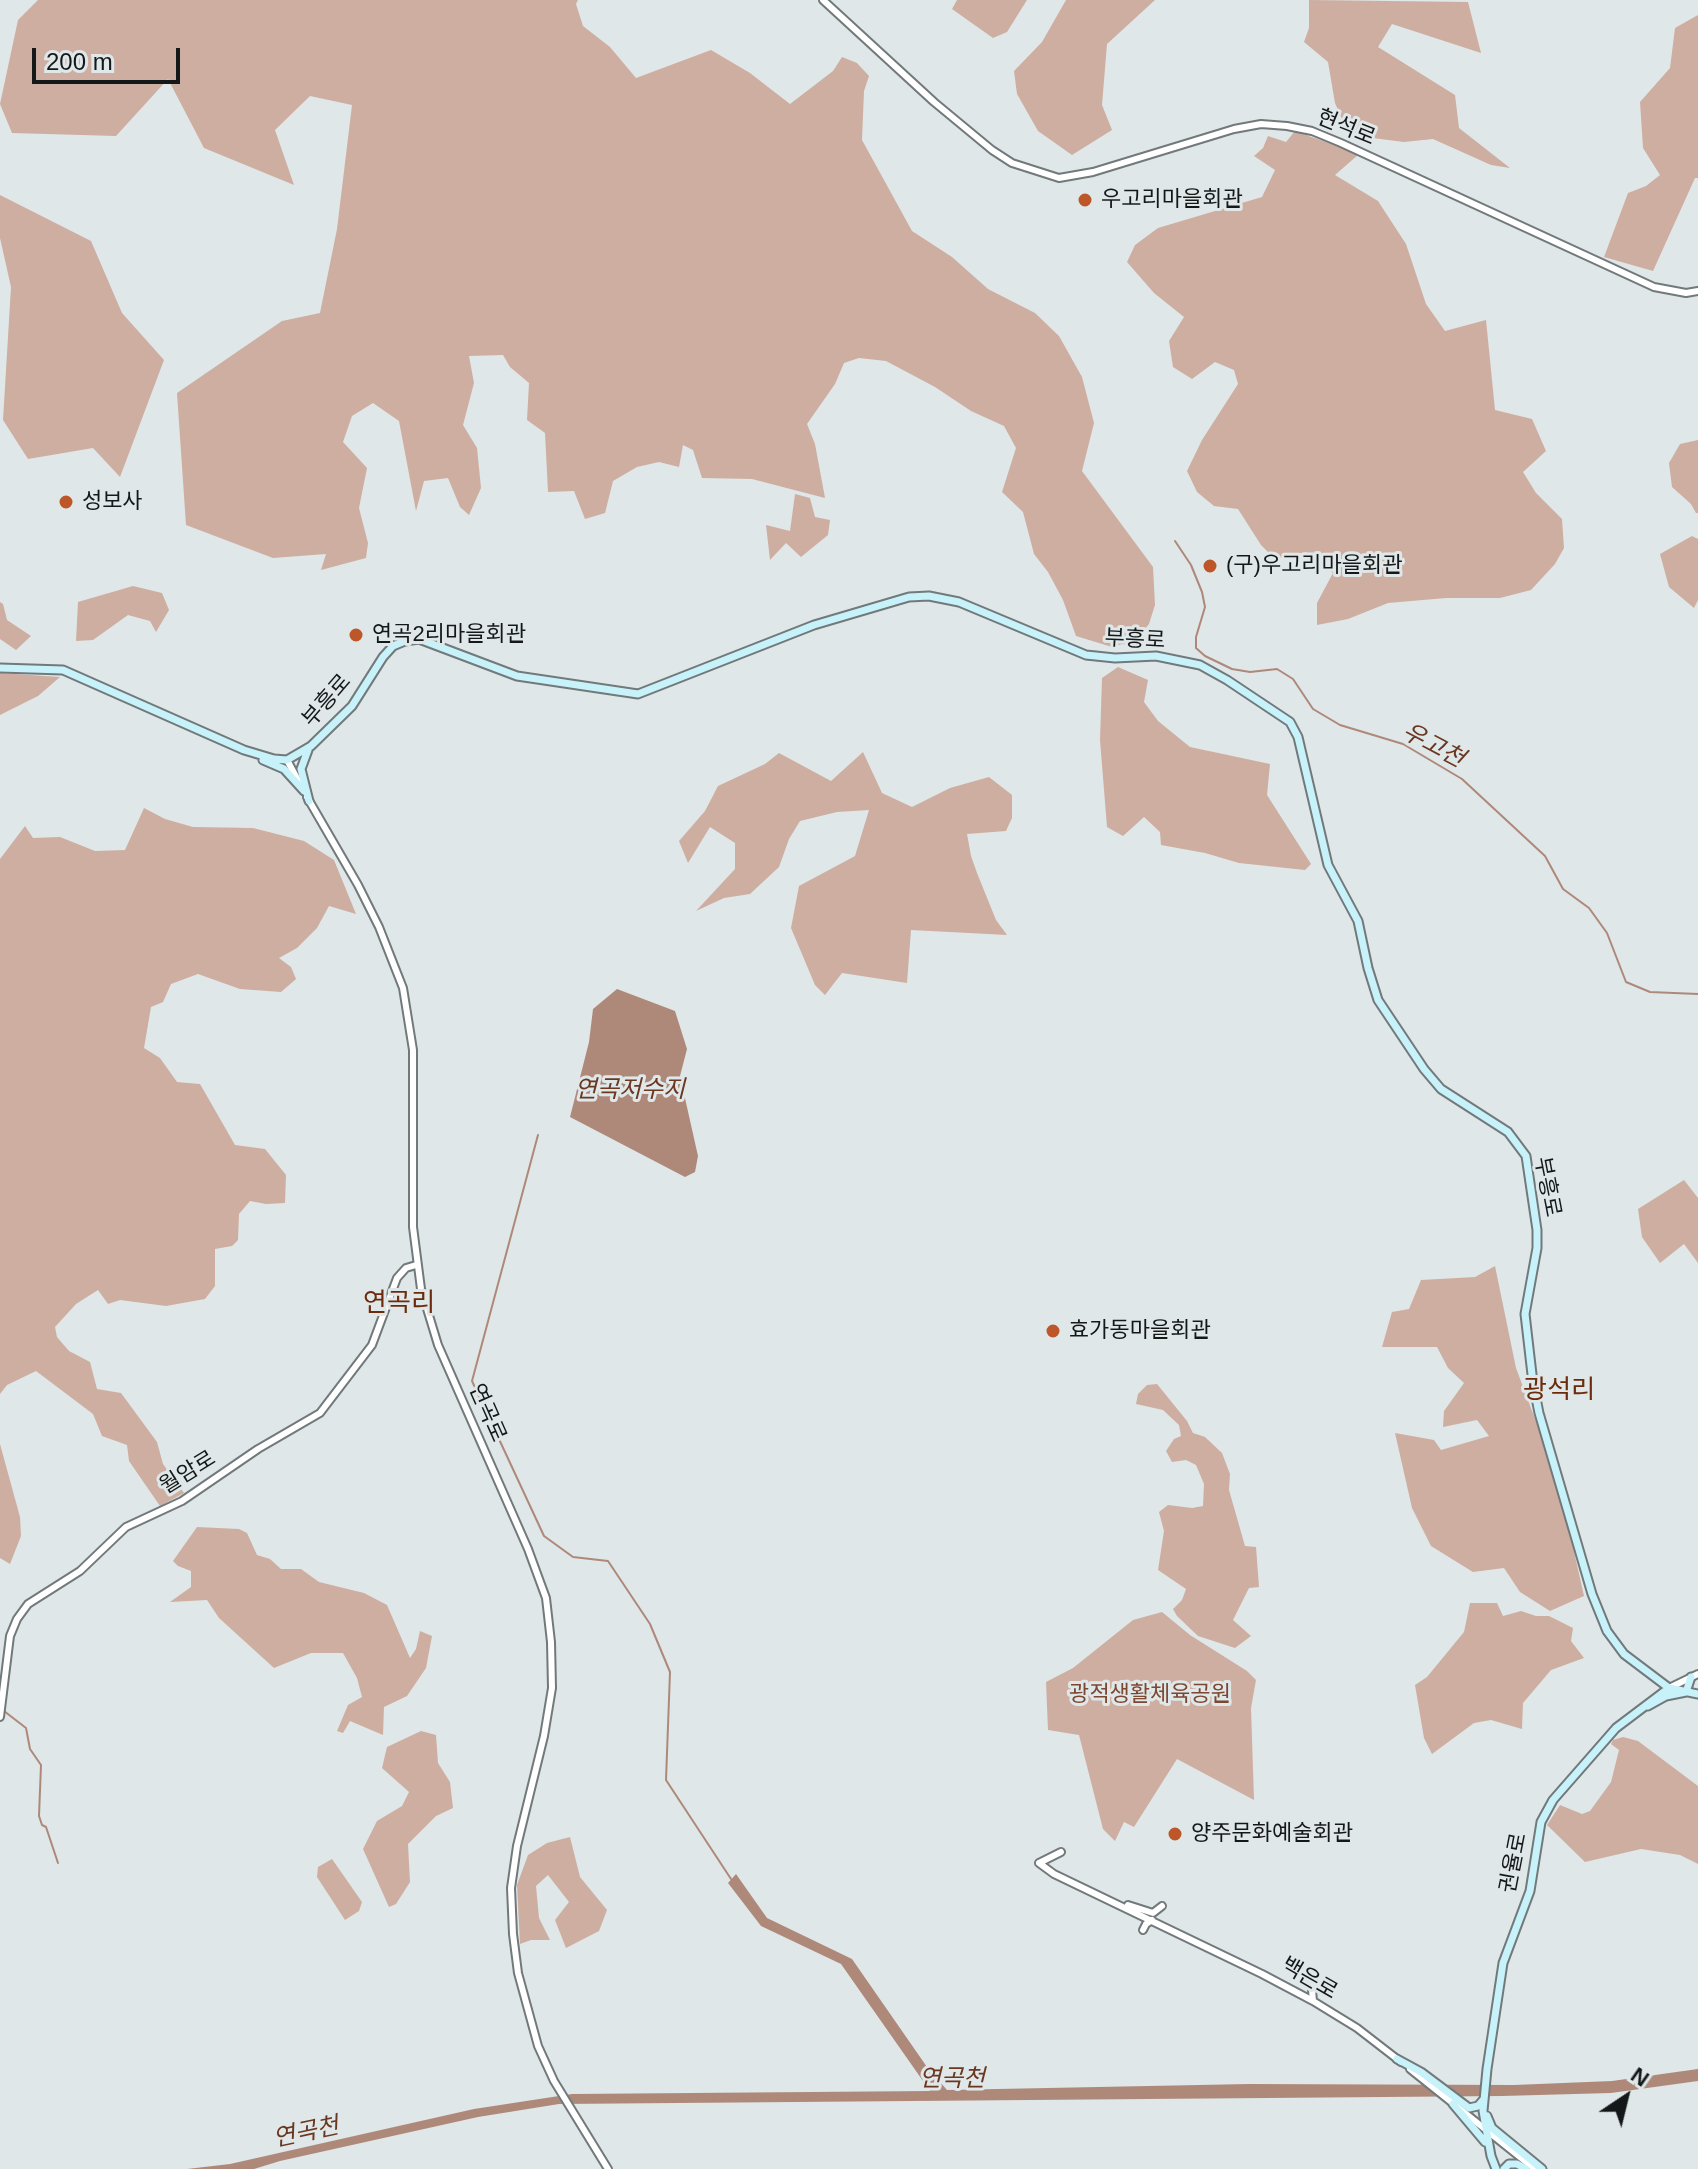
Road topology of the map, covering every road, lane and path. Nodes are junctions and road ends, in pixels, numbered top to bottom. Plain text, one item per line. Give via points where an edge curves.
1 (823, 0) edge
2 (1698, 291) edge
3 (0, 668) edge
4 (311, 746) junction
5 (244, 750) junction
6 (287, 760) junction
7 (304, 791) junction
8 (309, 801) junction
9 (416, 1265) junction
10 (1640, 1667) junction
11 (1694, 1675) edge
12 (1669, 1688) junction
13 (1686, 1692) junction
14 (1698, 1694) edge
15 (1652, 1699) junction
16 (1641, 1707) junction
17 (1, 1712) edge
18 (1061, 1852) dead end
19 (1107, 1899) junction
20 (1154, 1921) junction
21 (1143, 1930) dead end
22 (1311, 1978) dead end
23 (1313, 2001) junction
24 (1397, 2059) joint
25 (1452, 2100) junction
26 (1484, 2101) junction
27 (1486, 2131) junction
28 (608, 2169) edge
29 (1494, 2169) edge
30 (1504, 2169) edge
31 (1526, 2169) edge
32 (1535, 2169) edge
33 (1542, 2169) edge

1 - 2 street, 현석로 via 992,150 1059,178 1234,129 1261,124 1312,131 1654,287
3 - 5 main road via 63,670
4 - 6 main road, 부흥로
4 - 8 main road via 301,769
4 - 10 main road, 부흥로 via 352,706 383,657 405,641 419,639 517,676 638,694 814,625 929,596 959,602 1086,655 1156,656 1200,665 1290,722 1328,865 1358,921 1378,1000 1441,1089 1508,1132 1526,1156 1537,1230 1525,1331 1539,1413 1592,1594 1614,1644
5 - 6 main road
5 - 7 main road via 284,769
6 - 7 street, 연곡로
7 - 8 street, 연곡로
8 - 9 street, 연곡로 via 358,885 403,988 413,1050
9 - 17 street, 월암로 via 397,1278 372,1345 320,1413 175,1505 121,1530 80,1571 28,1604 10,1636
9 - 28 street, 연곡로 via 438,1345 546,1598 550,1699 518,1838 511,1905 515,1955 538,2046
10 - 12 main road, 부흥로
10 - 15 main road via 1653,1683
11 - 12 street, 권율로
11 - 13 main road
12 - 13 main road, 부흥로
12 - 15 main road, 권율로
13 - 14 main road, 부흥로
13 - 16 main road
15 - 16 main road, 권율로
16 - 26 main road, 권율로 via 1610,1734 1553,1800 1541,1822 1530,1891 1501,1973
18 - 19 street, 백은로 via 1039,1863
19 - 20 street, 백은로
19 - 20 street via 1153,1913 1162,1906
20 - 21 street
20 - 23 street, 백은로
22 - 23 street
23 - 24 street, 백은로
24 - 25 main road
25 - 26 main road via 1473,2108
25 - 27 street
25 - 29 main road via 1484,2140
26 - 27 main road
26 - 33 main road via 1492,2128
27 - 29 main road
27 - 32 street
30 - 31 main road via 1509,2164

